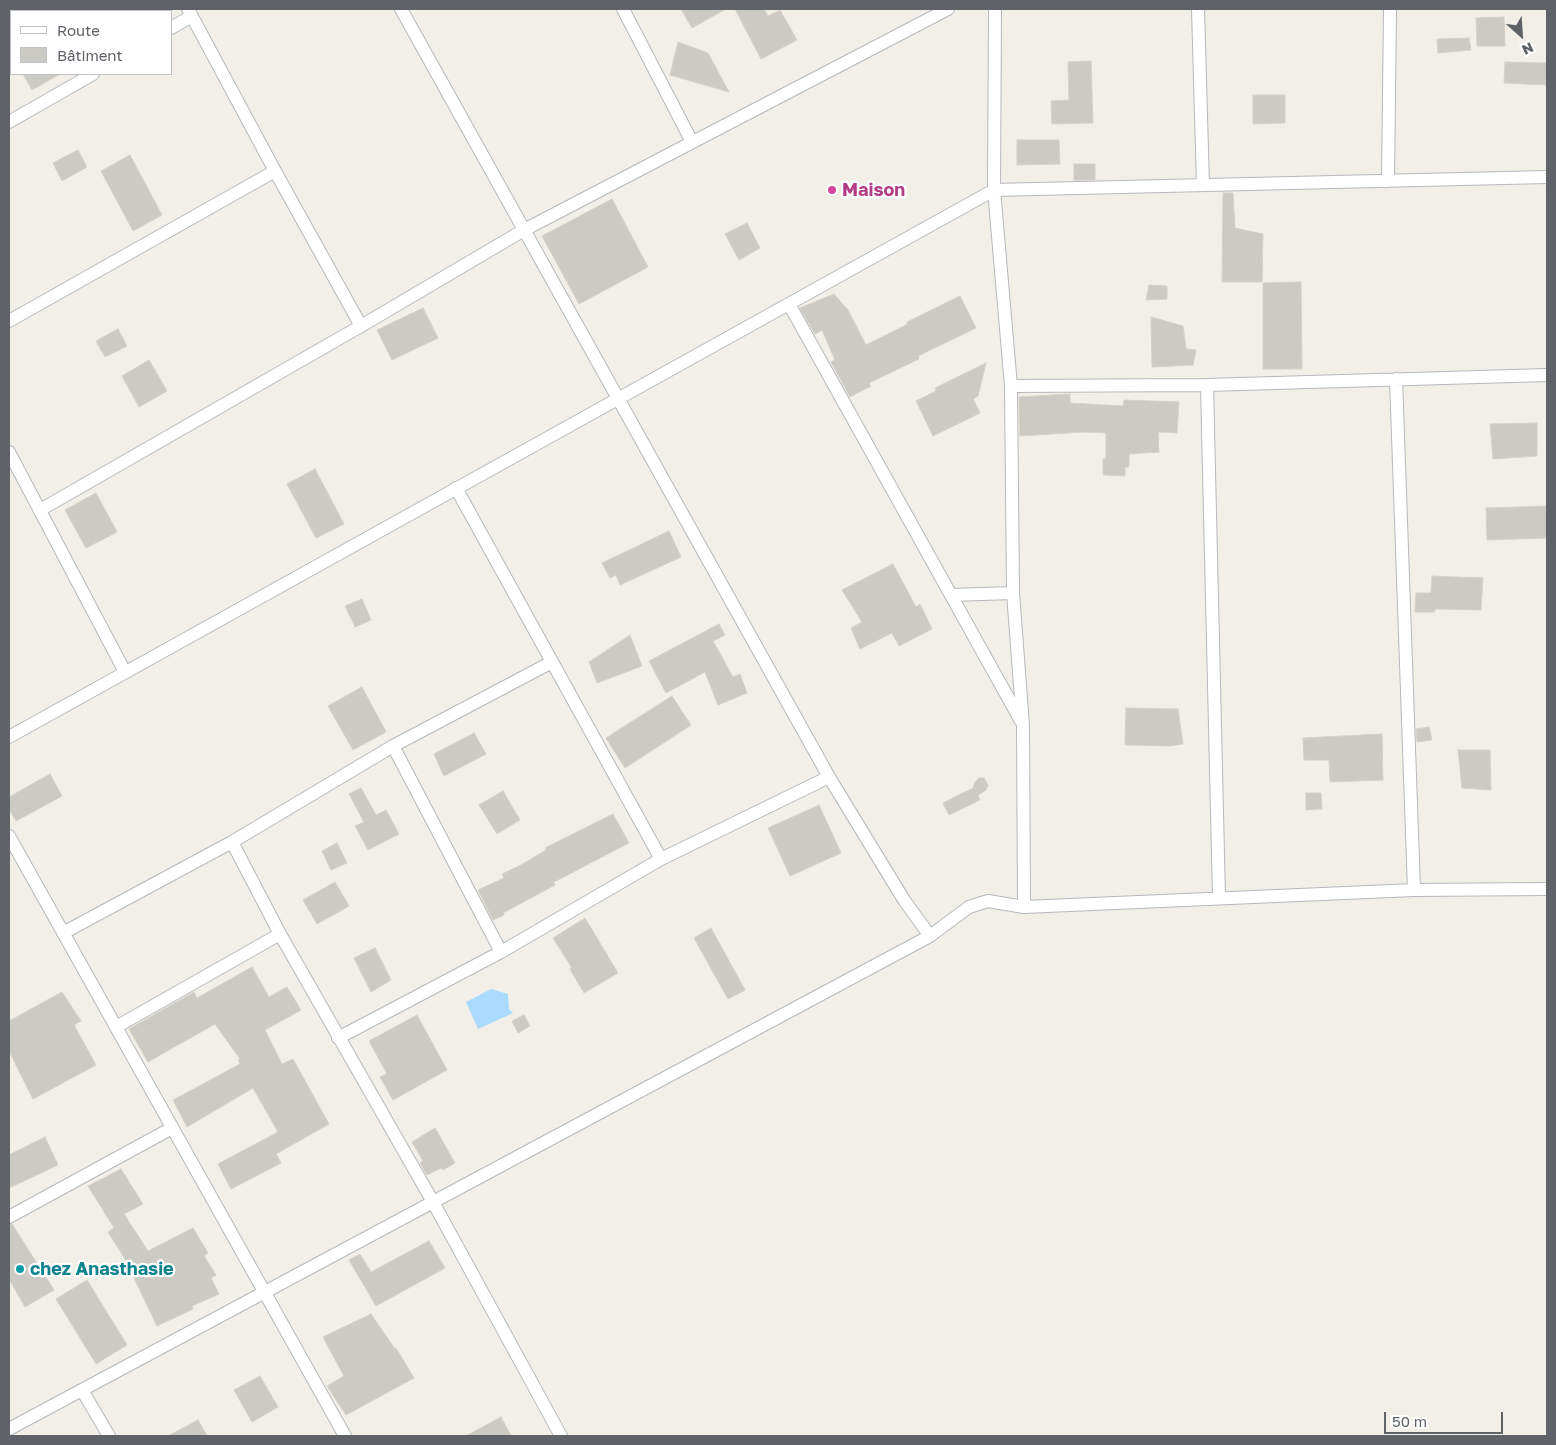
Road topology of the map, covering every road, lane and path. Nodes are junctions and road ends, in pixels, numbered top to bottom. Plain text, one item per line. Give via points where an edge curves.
1 (401, 9) edge
2 (623, 9) edge
3 (948, 9) edge
4 (995, 9) edge
5 (1198, 9) edge
6 (1390, 9) edge
7 (190, 12) edge
8 (172, 27) edge
9 (91, 75) edge
10 (9, 122) edge
11 (692, 142) junction
12 (275, 171) junction
13 (1547, 177) edge
14 (1388, 181) junction
15 (1203, 185) junction
16 (994, 190) junction
17 (524, 230) junction
18 (789, 304) junction
19 (9, 320) edge
20 (361, 326) junction
21 (1547, 375) edge
22 (1396, 379) junction
23 (1011, 386) junction
24 (1207, 386) junction
25 (618, 399) junction
26 (9, 452) edge
27 (456, 488) junction
28 (40, 510) junction
29 (1013, 593) junction
30 (951, 595) junction
31 (552, 662) junction
32 (125, 672) junction
33 (1024, 725) junction
34 (9, 736) edge
35 (393, 746) junction
36 (829, 776) junction
37 (9, 836) edge
38 (232, 842) junction
39 (661, 859) junction
40 (1547, 889) edge
41 (1414, 890) junction
42 (1219, 898) junction
43 (1024, 907) junction
44 (63, 933) junction
45 (280, 934) junction
46 (930, 936) junction
47 (501, 952) junction
48 (116, 1027) junction
49 (338, 1038) junction
50 (172, 1128) junction
51 (433, 1202) junction
52 (9, 1217) edge
53 (264, 1292) junction
54 (82, 1390) junction
55 (9, 1429) edge
56 (109, 1436) edge
57 (345, 1436) edge
58 (561, 1436) edge

1 - 17 street
2 - 11 street
3 - 11 street
4 - 16 street
5 - 15 street
6 - 14 street
7 - 8 street
7 - 12 street
9 - 10 street
11 - 17 street
12 - 19 street
12 - 20 street
13 - 14 street
14 - 15 street
15 - 16 street
16 - 18 street
16 - 23 street
17 - 20 street
17 - 25 street
18 - 25 street
18 - 30 street
20 - 28 street
21 - 22 street
22 - 24 street
22 - 41 street
23 - 24 street
23 - 29 street
24 - 42 street
25 - 27 street
25 - 36 street
26 - 28 street
27 - 31 street
27 - 32 street
28 - 32 street
29 - 30 street
29 - 33 street
30 - 33 street
31 - 35 street
31 - 39 street
32 - 34 street
33 - 43 street
35 - 38 street
35 - 47 street
36 - 39 street
36 - 46 street via 904,900
37 - 44 street
38 - 44 street
38 - 45 street
39 - 47 street
40 - 41 street
41 - 42 street
42 - 43 street
43 - 46 street via 988,901 969,907
44 - 48 street
45 - 48 street
45 - 49 street
46 - 51 street
47 - 49 street
48 - 50 street
49 - 51 street
50 - 52 street
50 - 53 street
51 - 53 street
51 - 58 street
53 - 54 street
53 - 57 street
54 - 55 street
54 - 56 street

